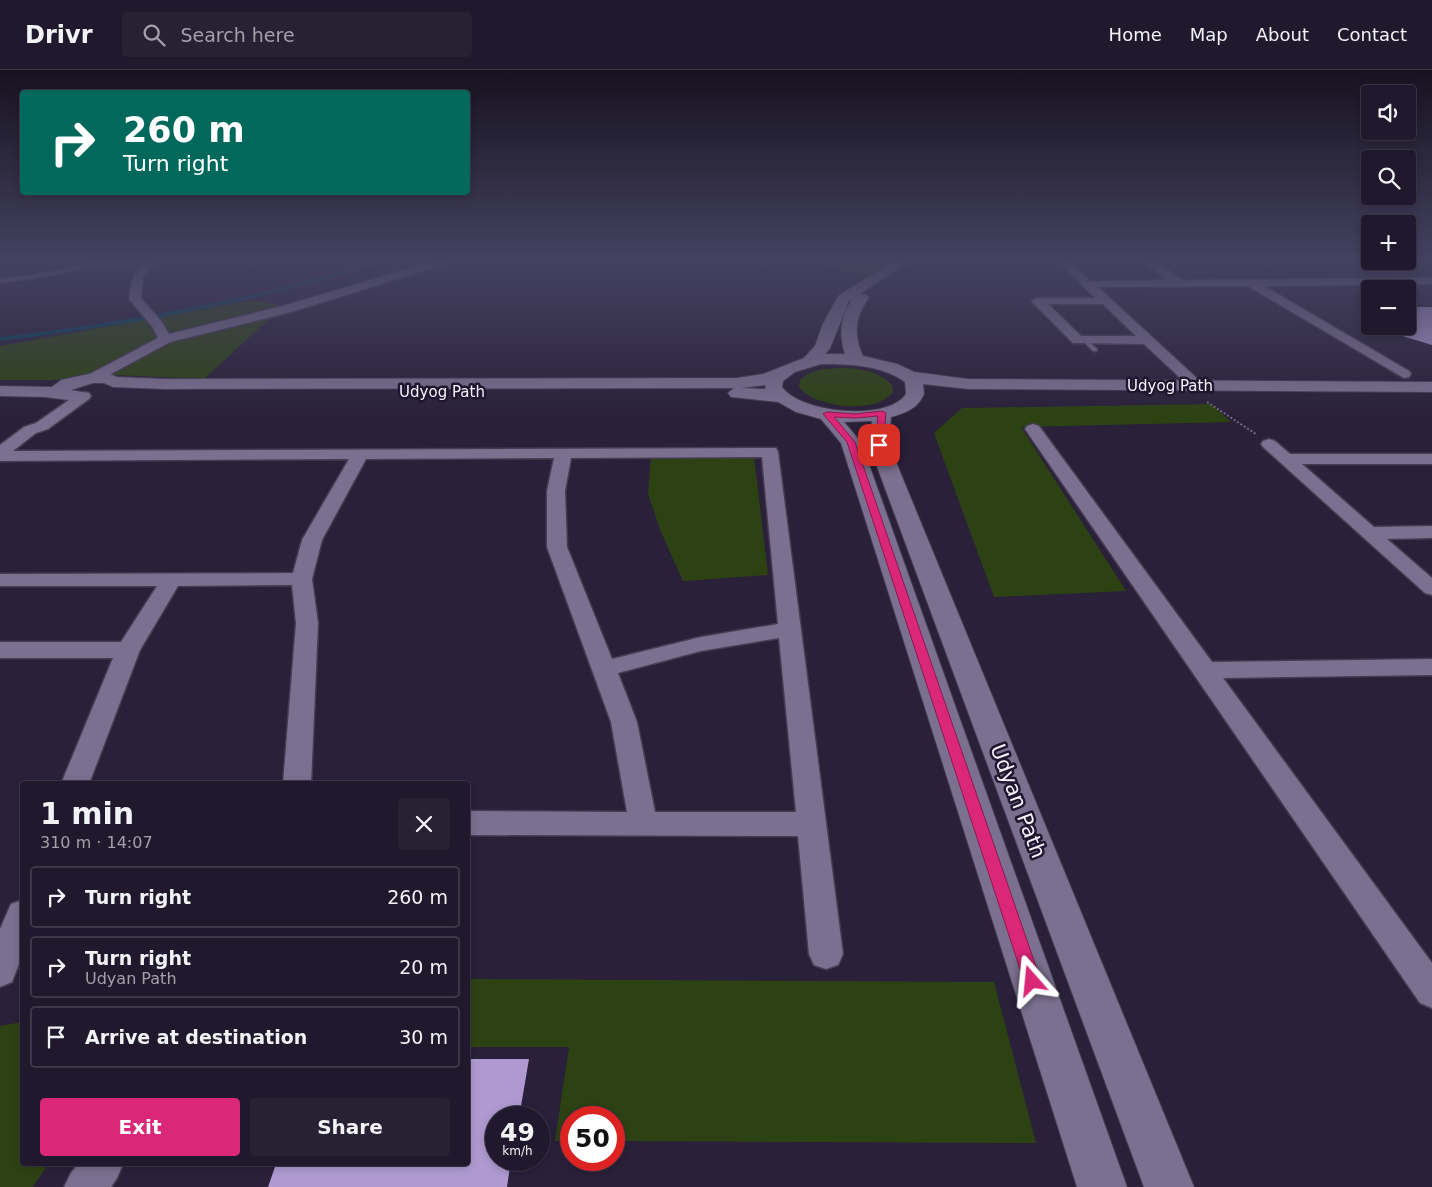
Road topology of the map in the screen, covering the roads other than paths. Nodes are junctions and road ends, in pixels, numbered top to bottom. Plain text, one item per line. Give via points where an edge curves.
1 (147, 313) edge
2 (271, 313) edge
3 (836, 313) edge
4 (853, 313) edge
5 (1049, 313) edge
6 (1118, 313) edge
7 (1302, 313) edge
8 (1085, 340) junction
9 (1148, 340) junction
10 (161, 342) junction
11 (1095, 350) dead end
12 (856, 360) junction
13 (810, 361) junction
14 (779, 374) junction
15 (1404, 374) dead end
16 (908, 377) junction
17 (97, 384) junction
18 (0, 386) edge
19 (1432, 388) edge
20 (1195, 390) junction
21 (0, 391) edge
22 (62, 395) junction
23 (1432, 395) edge
24 (915, 396) junction
25 (783, 398) junction
26 (882, 413) junction
27 (827, 414) junction
28 (1033, 429) dead end
29 (30, 430) junction
30 (1269, 444) road end
31 (564, 453) junction
32 (0, 454) edge
33 (360, 454) junction
34 (1288, 459) junction
35 (1432, 459) edge
36 (1432, 532) edge
37 (1369, 533) junction
38 (302, 579) junction
39 (0, 580) edge
40 (172, 580) junction
41 (1432, 590) edge
42 (789, 629) junction
43 (0, 650) edge
44 (128, 650) junction
45 (1432, 668) edge
46 (604, 669) junction
47 (1204, 670) junction
48 (76, 781) edge
49 (297, 781) edge
50 (470, 823) edge
51 (643, 823) junction
52 (811, 824) junction
53 (20, 919) edge
54 (826, 954) dead end
55 (0, 971) edge
56 (1432, 991) edge
57 (101, 1166) edge
58 (85, 1187) edge
59 (1102, 1187) edge
60 (1169, 1187) edge

1 - 10 street via 158,325
2 - 10 street
3 - 13 main road via 822,348
4 - 12 main road via 848,327 850,348
5 - 8 street via 1078,340
6 - 9 street
7 - 15 street
8 - 9 street
8 - 11 lane
9 - 20 street
10 - 17 street
12 - 13 main road, Udyog Path
12 - 16 main road, Udyog Path via 886,366
13 - 14 main road, Udyog Path via 788,367
14 - 17 main road, Udyog Path via 737,383
14 - 25 main road via 774,379 774,386
16 - 20 main road, Udyog Path via 968,384
16 - 24 main road via 915,386
17 - 18 main road, Udyog Path
17 - 22 main road
17 - 25 main road, Udyog Path via 713,392
17 - 29 street via 42,426
19 - 20 main road, Udyog Path
20 - 23 main road, Udyog Path
20 - 24 main road, Udyog Path
21 - 22 main road
22 - 29 street
24 - 26 main road, Udyog Path via 907,404
25 - 27 main road, Udyog Path via 806,410
26 - 27 main road, Udyog Path via 855,416
26 - 60 main road, Udyan Path via 879,445
27 - 59 main road via 851,442
28 - 47 street
29 - 32 street
30 - 34 street
31 - 33 street
31 - 42 street via 770,452
31 - 46 street via 556,491 557,547
32 - 33 street
33 - 38 street via 312,540
34 - 35 street
34 - 37 street
36 - 37 street
37 - 41 street
38 - 40 street
38 - 49 street via 307,623
39 - 40 street
40 - 44 street
42 - 46 street via 701,644
42 - 52 street
43 - 44 street
44 - 48 street
45 - 47 street
46 - 51 street via 624,722
47 - 56 street
50 - 51 street
51 - 52 street
52 - 54 street
53 - 55 street
57 - 58 street

